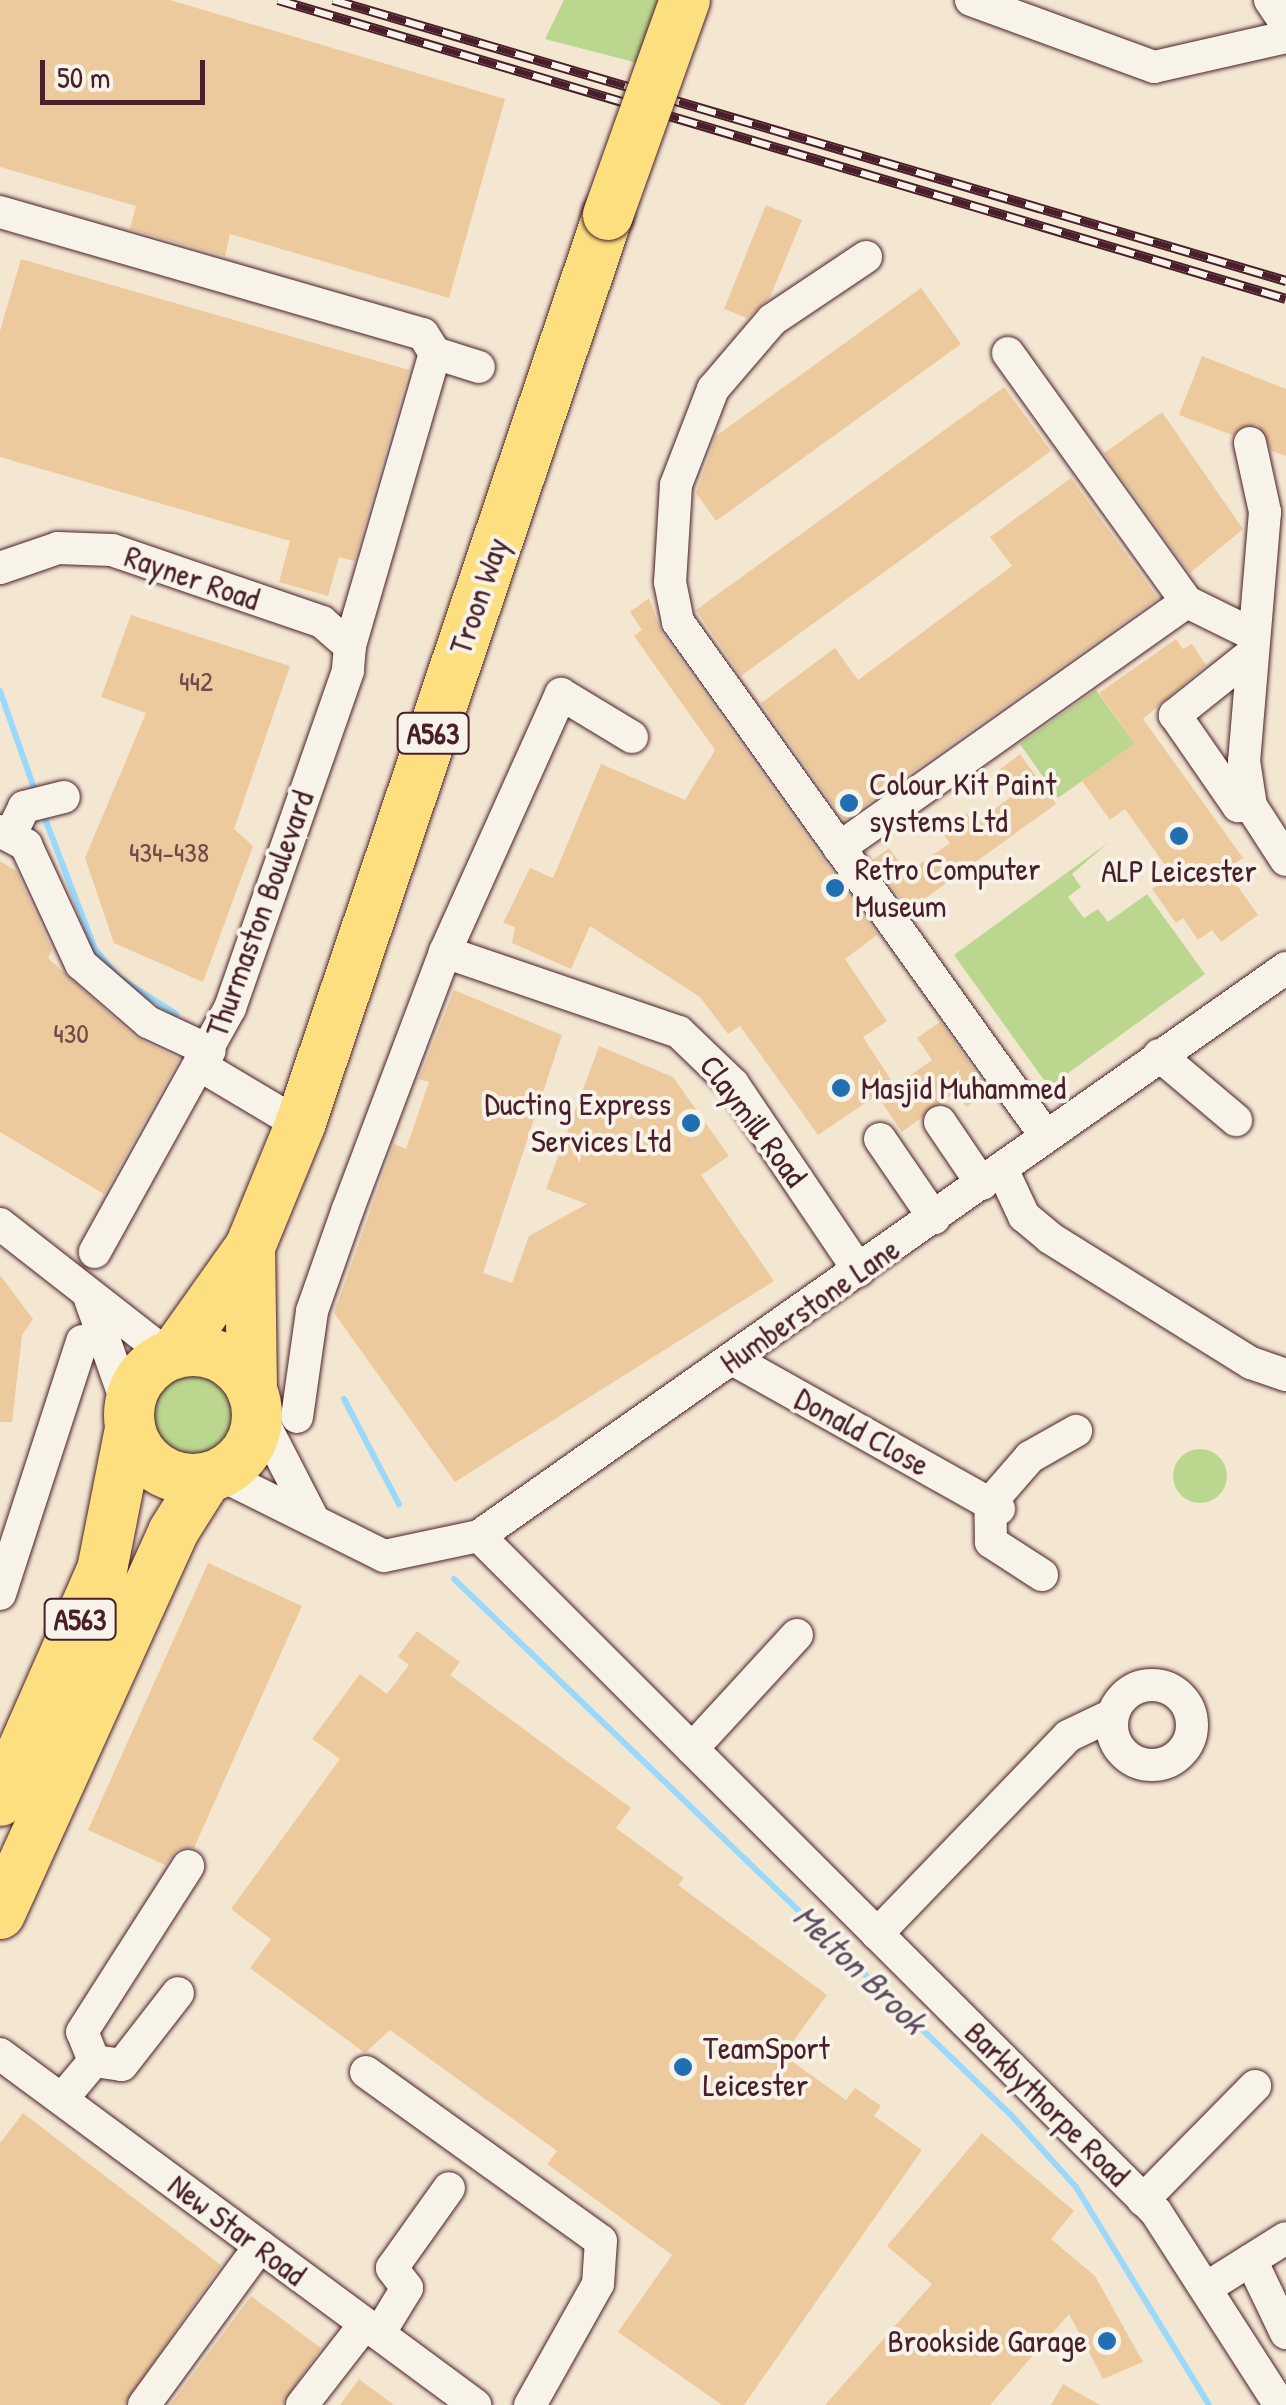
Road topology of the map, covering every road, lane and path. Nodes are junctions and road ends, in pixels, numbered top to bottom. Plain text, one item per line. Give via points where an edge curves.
1 (685, 0) edge
2 (972, 0) edge
3 (1270, 0) edge
4 (1286, 24) edge
5 (1286, 37) edge
6 (0, 212) edge
7 (866, 258) dead end
8 (435, 353) junction
9 (1008, 353) dead end
10 (479, 367) dead end
11 (1250, 443) dead end
12 (0, 568) edge
13 (1187, 602) junction
14 (1250, 644) junction
15 (349, 658) junction
16 (632, 737) dead end
17 (64, 797) dead end
18 (1251, 806) junction
19 (12, 824) edge
20 (839, 848) junction
21 (1286, 860) edge
22 (445, 952) junction
23 (1286, 968) edge
24 (1159, 1055) junction
25 (206, 1058) junction
26 (1236, 1120) dead end
27 (940, 1122) dead end
28 (300, 1125) junction
29 (1044, 1135) junction
30 (880, 1139) dead end
31 (992, 1176) junction
32 (934, 1218) junction
33 (0, 1224) edge
34 (250, 1247) junction
35 (95, 1252) dead end
36 (859, 1271) junction
37 (90, 1299) junction
38 (82, 1341) dead end
39 (171, 1355) junction
40 (734, 1360) junction
41 (1286, 1374) edge
42 (269, 1406) junction
43 (129, 1419) junction
44 (1076, 1431) dead end
45 (213, 1476) junction
46 (994, 1506) junction
47 (13, 1510) edge
48 (312, 1517) junction
49 (479, 1536) junction
50 (1042, 1575) dead end
51 (0, 1594) edge
52 (797, 1636) dead end
53 (1112, 1716) dead end
54 (692, 1750) junction
55 (0, 1801) edge
56 (188, 1866) dead end
57 (3, 1902) edge
58 (878, 1934) junction
59 (178, 1993) dead end
60 (0, 2054) edge
61 (94, 2061) junction
62 (366, 2072) dead end
63 (1255, 2086) dead end
64 (62, 2099) junction
65 (449, 2188) dead end
66 (1143, 2200) junction
67 (1286, 2238) edge
68 (260, 2246) junction
69 (1251, 2260) junction
70 (1206, 2288) junction
71 (372, 2330) junction
72 (1286, 2334) edge
73 (437, 2394) edge
74 (144, 2405) edge
75 (302, 2405) edge
76 (475, 2405) edge
77 (530, 2405) edge
78 (1280, 2405) edge

1 - 28 highway, Troon Way / A563, bridge
2 - 5 street via 1154,67
3 - 4 street
6 - 8 street via 423,334
7 - 20 street via 772,320 714,388 676,485 670,582 678,622
8 - 10 street
8 - 15 street, Thurmaston Boulevard
9 - 13 street
11 - 14 street via 1265,512
12 - 15 street, Rayner Road via 58,548 112,550 322,622
13 - 14 street
13 - 20 street
14 - 18 street
14 - 18 street via 1175,715 1238,806
15 - 25 street, Thurmaston Boulevard
16 - 22 street via 561,694
17 - 19 street
18 - 21 street
19 - 25 street via 81,964 148,1022
20 - 29 street
22 - 36 street, Claymill Road via 679,1032 733,1084
22 - 42 street via 312,1311
23 - 24 street, Humberstone Lane
24 - 26 street
24 - 29 street, Humberstone Lane
25 - 28 street
25 - 35 street, Thurmaston Boulevard
27 - 31 street
28 - 34 highway, Troon Way / A563
29 - 31 street, Humberstone Lane
30 - 32 street
31 - 32 street, Humberstone Lane
31 - 41 street via 1050,1238 1212,1325
32 - 36 street, Humberstone Lane
33 - 37 street
34 - 39 highway, Troon Way / A563
34 - 42 highway, Troon Way / A563
36 - 40 street, Humberstone Lane
37 - 39 street
37 - 43 street
38 - 47 street
39 - 42 highway via 211,1354
39 - 43 highway via 138,1381
40 - 46 street, Donald Close
40 - 49 street, Humberstone Lane
42 - 45 highway via 248,1448
42 - 48 street
43 - 45 highway via 137,1448 168,1474
43 - 55 highway, A563 via 102,1570
44 - 46 street via 1023,1465
45 - 48 street, Humberstone Lane
45 - 57 highway, A563 via 173,1532
46 - 50 street via 991,1542
47 - 51 street
48 - 49 street, Humberstone Lane via 384,1556
49 - 54 street, Barkbythorpe Road
52 - 54 street
53 - 58 street via 1068,1736
54 - 58 street, Barkbythorpe Road
56 - 61 street via 82,2032
58 - 66 street, Barkbythorpe Road
59 - 61 street via 122,2065
60 - 64 street, New Star Road
61 - 64 street
62 - 77 street via 601,2242 598,2284
63 - 66 street
64 - 68 street, New Star Road
65 - 71 street via 392,2268 407,2288
66 - 70 street, Barkbythorpe Road
67 - 69 street
68 - 71 street, New Star Road
68 - 74 street
69 - 70 street
69 - 72 street
70 - 78 street, Barkbythorpe Road
71 - 73 street, New Star Road
71 - 75 street
73 - 76 street, New Star Road

